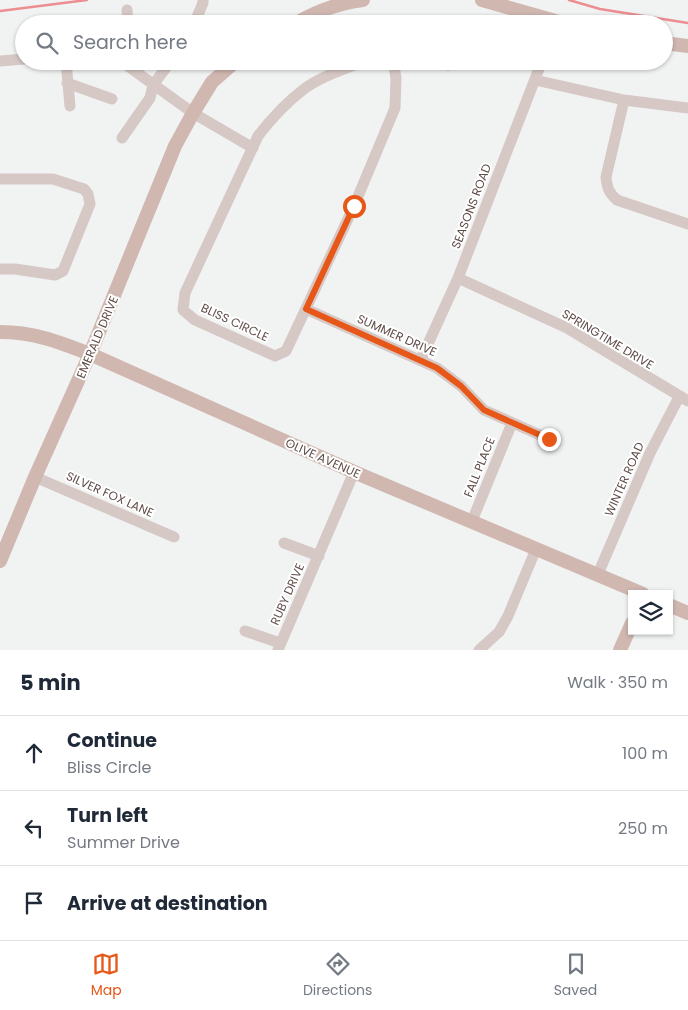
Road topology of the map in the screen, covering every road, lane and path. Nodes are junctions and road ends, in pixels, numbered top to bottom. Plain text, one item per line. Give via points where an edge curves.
1 (203, 0) edge
2 (362, 0) edge
3 (482, 0) edge
4 (127, 10) dead end
5 (127, 15) edge
6 (198, 15) edge
7 (311, 15) edge
8 (533, 15) edge
9 (673, 44) edge
10 (688, 46) edge
11 (15, 60) edge
12 (0, 61) edge
13 (66, 70) edge
14 (133, 70) edge
15 (164, 70) edge
16 (226, 70) edge
17 (341, 70) edge
18 (395, 70) edge
19 (539, 70) edge
20 (536, 80) junction
21 (67, 83) junction
22 (153, 85) junction
23 (112, 99) dead end
24 (624, 100) junction
25 (70, 106) dead end
26 (688, 108) edge
27 (193, 113) junction
28 (122, 138) dead end
29 (253, 148) junction
30 (0, 179) edge
31 (688, 224) edge
32 (0, 269) edge
33 (458, 278) junction
34 (306, 309) junction
35 (0, 332) edge
36 (90, 354) junction
37 (421, 359) junction
38 (683, 399) edge
39 (512, 423) junction
40 (549, 439) dead end
41 (354, 472) junction
42 (35, 477) junction
43 (472, 521) junction
44 (174, 537) dead end
45 (284, 543) dead end
46 (536, 549) junction
47 (319, 556) junction
48 (0, 561) edge
49 (598, 574) junction
50 (634, 590) edge
51 (673, 607) edge
52 (688, 613) edge
53 (246, 631) dead end
54 (628, 632) edge
55 (279, 647) edge
56 (479, 650) edge
57 (620, 650) edge

1 - 6 street
2 - 7 main road
3 - 8 main road
4 - 5 street
9 - 10 main road
11 - 12 street
13 - 21 street
14 - 22 street
15 - 22 street
16 - 27 main road, EMERALD DRIVE via 212,82
17 - 29 street, BLISS CIRCLE via 305,88 271,120
18 - 34 street, BLISS CIRCLE via 395,108
19 - 20 street, SEASONS ROAD
20 - 24 street
20 - 33 street, SEASONS ROAD
21 - 23 street
21 - 25 street
22 - 27 street
22 - 28 street via 150,98
24 - 26 street
24 - 31 street via 606,177 609,193 617,200
27 - 29 street
27 - 36 main road, EMERALD DRIVE via 175,146
29 - 34 street, BLISS CIRCLE via 185,294 183,310 194,320 276,356 286,351
30 - 32 street via 53,179 84,189 90,204 63,271 55,275
33 - 37 street, SEASONS ROAD
33 - 38 street, SPRINGTIME DRIVE via 567,328
34 - 37 street, SUMMER DRIVE
35 - 36 main road, OLIVE AVENUE via 21,332 48,338
36 - 41 main road, OLIVE AVENUE
36 - 42 main road, EMERALD DRIVE
37 - 39 street, SUMMER DRIVE via 461,386 484,410
38 - 49 street, WINTER ROAD via 650,453
39 - 40 street, SUMMER DRIVE
39 - 43 street, FALL PLACE
41 - 43 main road, OLIVE AVENUE
41 - 47 street, RUBY DRIVE
42 - 44 street, SILVER FOX LANE
42 - 48 main road, EMERALD DRIVE
43 - 46 main road, OLIVE AVENUE
45 - 47 street, RUBY DRIVE
46 - 49 main road, OLIVE AVENUE
46 - 56 street via 499,632
47 - 55 street, RUBY DRIVE
49 - 50 main road, OLIVE AVENUE
51 - 52 main road
53 - 55 street, RUBY DRIVE
54 - 57 main road

